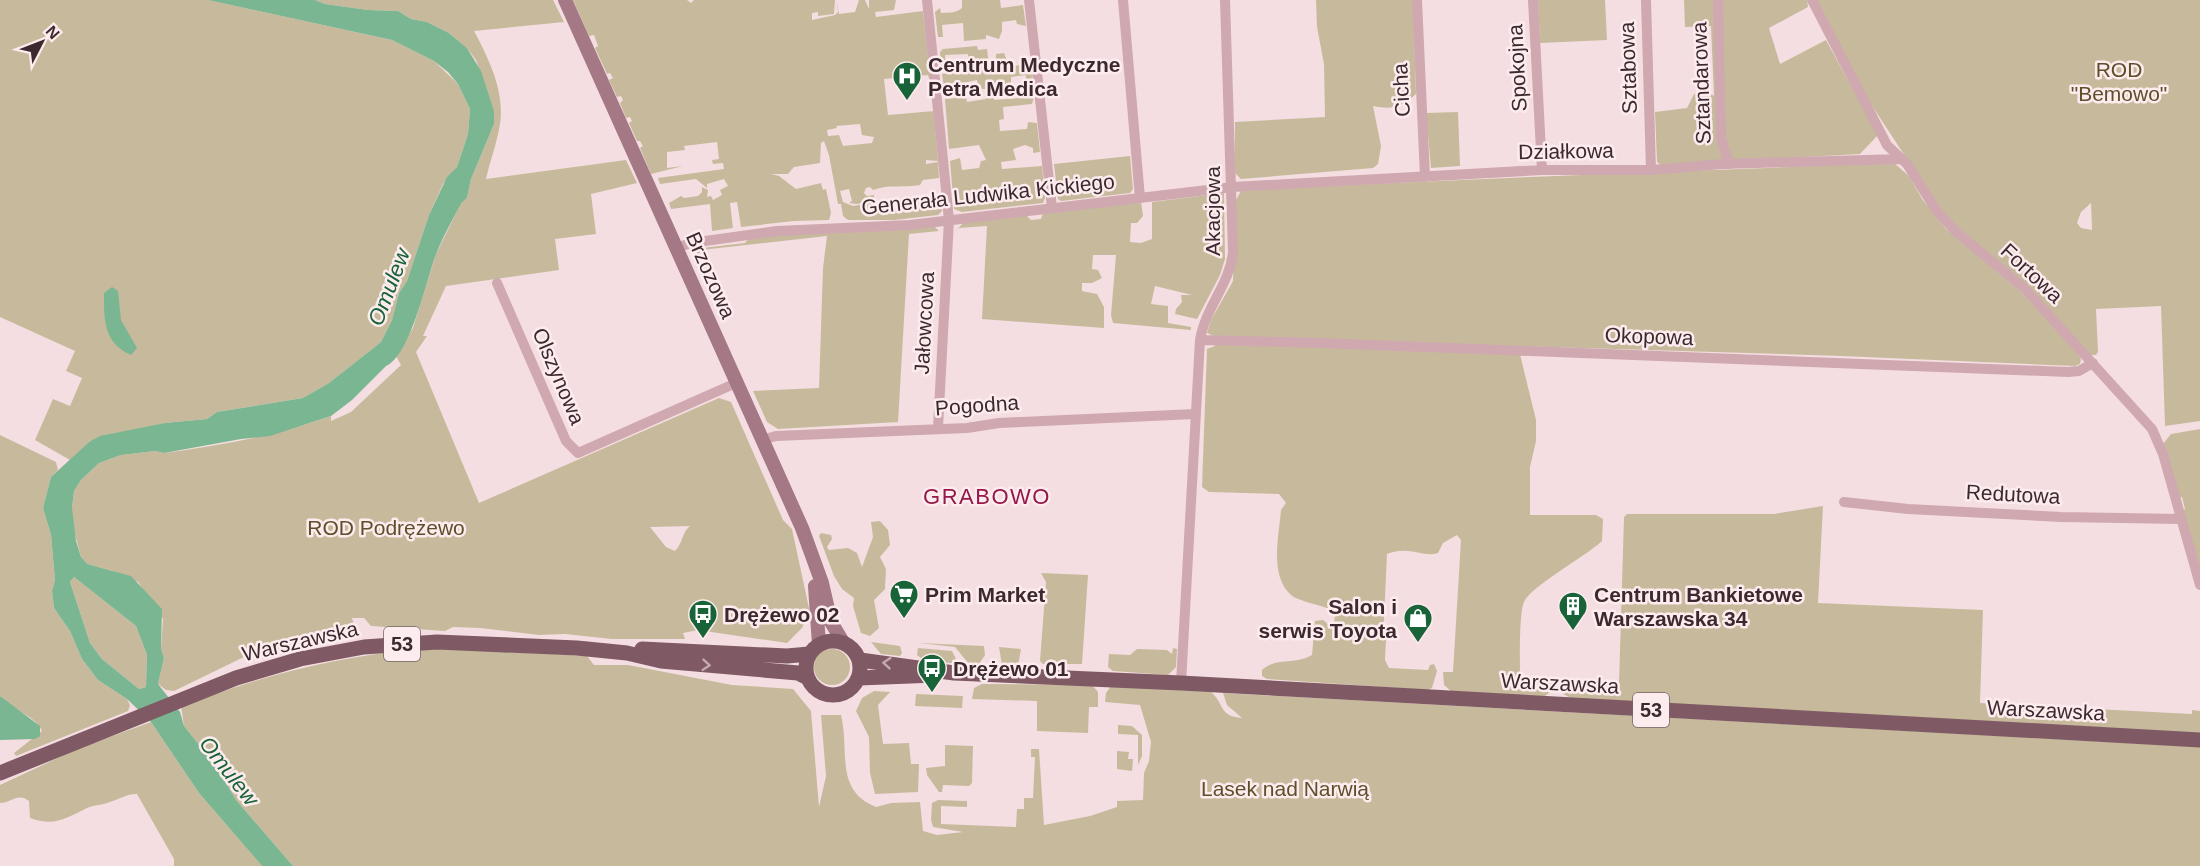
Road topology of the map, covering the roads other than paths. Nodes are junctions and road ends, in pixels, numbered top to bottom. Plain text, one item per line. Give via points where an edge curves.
1 (565, 0) edge
2 (927, 0) edge
3 (1029, 0) edge
4 (1123, 0) edge
5 (1225, 0) edge
6 (1417, 0) edge
7 (1533, 0) edge
8 (1646, 0) edge
9 (1718, 0) edge
10 (1812, 0) edge
11 (1900, 159) junction
12 (1729, 164) junction
13 (1542, 170) junction
14 (1651, 170) junction
15 (1425, 177) junction
16 (1233, 187) junction
17 (1140, 198) junction
18 (1052, 208) junction
19 (949, 219) junction
20 (676, 248) junction
21 (497, 283) dead end
22 (1200, 340) junction
23 (2094, 363) junction
24 (736, 383) junction
25 (1195, 414) junction
26 (938, 428) junction
27 (762, 440) junction
28 (1844, 502) dead end
29 (2181, 519) junction
30 (816, 569) junction
31 (2200, 585) edge
32 (843, 642) junction
33 (814, 650) junction
34 (627, 653) junction
35 (860, 660) junction
36 (954, 673) junction
37 (808, 678) junction
38 (859, 678) junction
39 (1181, 683) junction
40 (2200, 740) edge
41 (0, 773) edge

1 - 20 main road, Brzozowa
2 - 19 street, Jałowcowa
3 - 18 street
4 - 17 street
5 - 16 street, Akacjowa
6 - 15 street, Cicha
7 - 13 street, Spokojna
8 - 14 street, Sztabowa
9 - 12 street, Sztandarowa via 1721,138
10 - 11 street, Fortowa via 1887,145
11 - 12 street, Działkowa
11 - 23 street, Fortowa via 1946,222 2011,276
12 - 14 street, Działkowa
13 - 14 street, Działkowa
13 - 15 street, Działkowa
15 - 16 street, Działkowa
16 - 17 street, Generała Ludwika Kickiego
16 - 22 street, Akacjowa via 1232,265
17 - 18 street, Generała Ludwika Kickiego
18 - 19 street, Generała Ludwika Kickiego
19 - 20 street, Generała Ludwika Kickiego via 910,225 776,231
19 - 26 street, Jałowcowa
20 - 24 main road, Brzozowa
21 - 24 street, Olszynowa via 566,441 578,453
22 - 23 street, Okopowa via 2068,372
22 - 25 street, Akacjowa
23 - 29 street, Fortowa via 2156,434
24 - 27 main road, Brzozowa
25 - 26 street, Pogodna
25 - 39 street, Akacjowa
26 - 27 street, Pogodna via 776,436
27 - 30 main road, Brzozowa
28 - 29 street, Redutowa via 2061,517
29 - 31 street, Fortowa
30 - 32 main road, Brzozowa via 831,622
30 - 33 main road, Brzozowa
32 - 33 main road, 53 via 831,641
32 - 35 main road
33 - 34 main road, Warszawska / 53 via 786,656 643,649
33 - 37 main road via 806,667
34 -> 37 main road, Warszawska / 53 via 661,661
34 - 41 main road, Warszawska / 53 via 469,643 380,645 284,663 184,698
36 -> 35 main road, Warszawska / 53
35 - 38 main road
36 - 38 main road, Warszawska / 53
36 - 39 main road, Warszawska / 53
37 - 38 main road, 53 via 819,691 836,695 848,691
39 - 40 main road, Warszawska / 53

